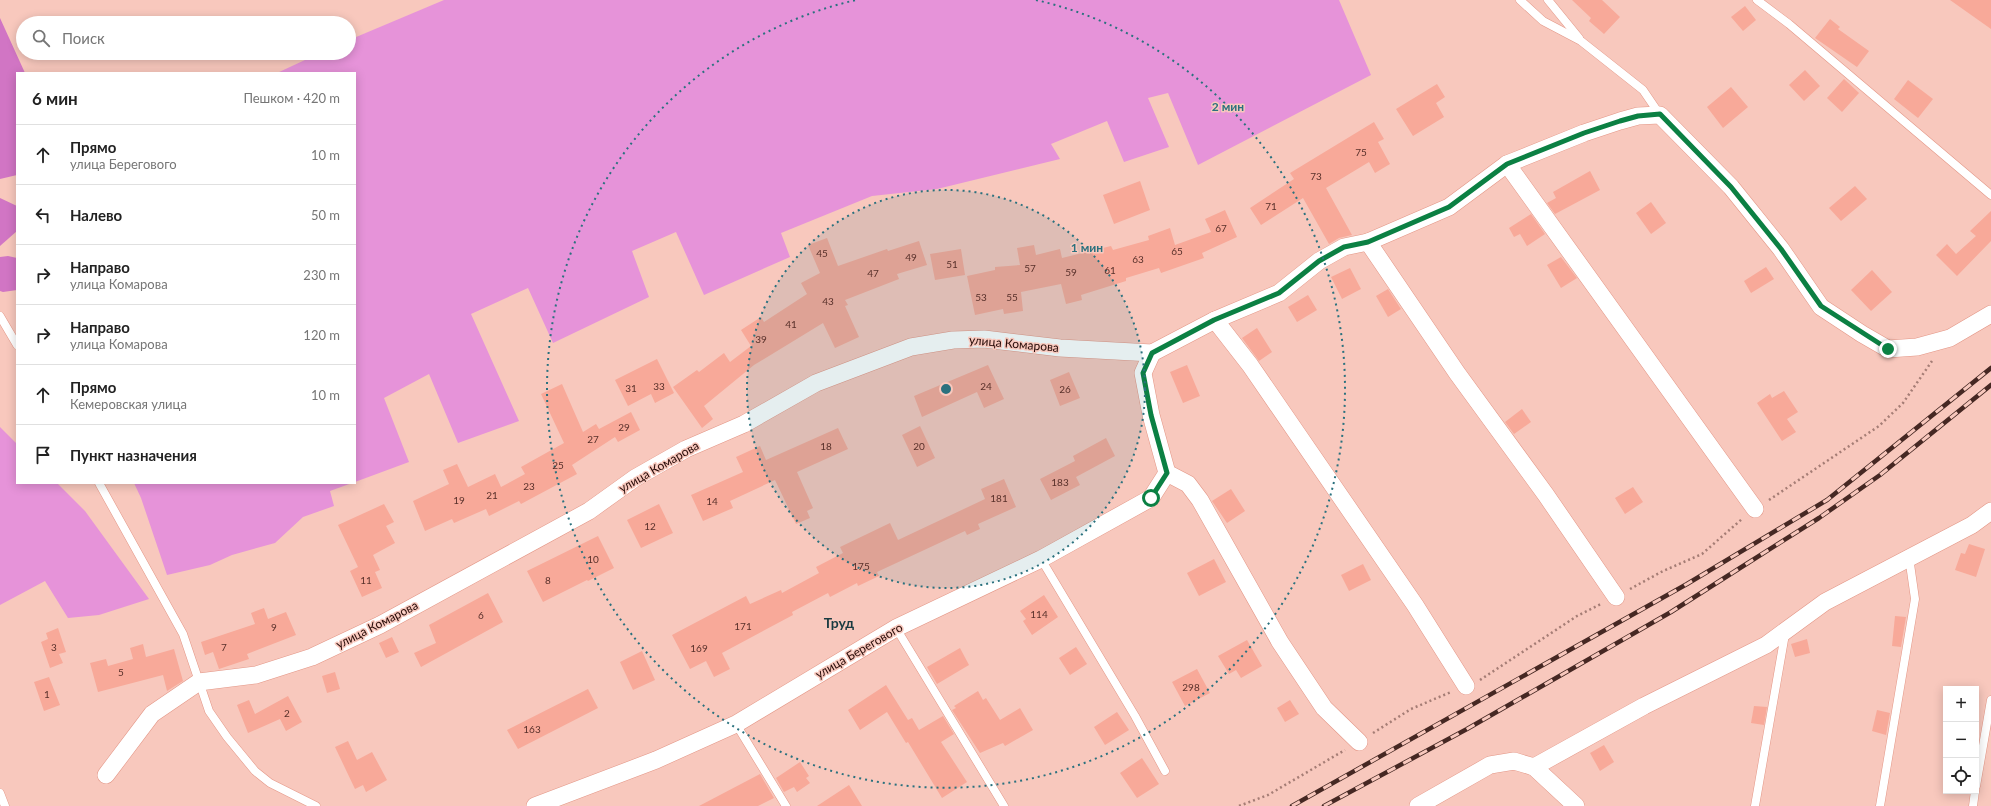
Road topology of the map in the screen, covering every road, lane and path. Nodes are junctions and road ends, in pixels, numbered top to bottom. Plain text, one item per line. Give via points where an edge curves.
1 (1520, 0) edge
2 (1548, 0) edge
3 (1757, 0) edge
4 (1582, 41) junction
5 (1660, 114) junction
6 (1507, 164) junction
7 (1991, 195) edge
8 (1368, 242) junction
9 (1991, 314) edge
10 (0, 316) edge
11 (1214, 320) junction
12 (16, 343) edge
13 (1152, 353) junction
14 (1167, 473) junction
15 (100, 484) edge
16 (1755, 509) dead end
17 (1991, 511) edge
18 (1909, 557) junction
19 (1041, 559) junction
20 (1616, 597) dead end
21 (896, 628) junction
22 (1785, 631) junction
23 (199, 682) junction
24 (1466, 686) dead end
25 (1991, 700) edge
26 (736, 724) junction
27 (1359, 742) dead end
28 (1534, 767) junction
29 (1979, 769) edge
30 (1165, 772) dead end
31 (106, 775) dead end
32 (0, 793) edge
33 (1974, 794) edge
34 (6, 806) edge
35 (316, 806) edge
36 (535, 806) edge
37 (786, 806) edge
38 (1004, 806) edge
39 (1418, 806) edge
40 (1576, 806) edge
41 (1754, 806) edge
42 (1880, 806) edge
43 (1972, 806) edge

1 - 4 lane via 1543,21
2 - 4 lane
3 - 7 lane via 1789,24
4 - 5 lane via 1643,90
5 - 6 street via 1620,121
5 - 9 street via 1731,187 1781,249 1821,306 1862,334 1888,349 1917,348 1950,338
6 - 8 street via 1449,207
6 - 16 street
8 - 11 street via 1344,247 1319,261 1279,293
8 - 20 street via 1457,373
10 - 12 lane
11 - 13 street
11 - 24 street via 1250,365 1415,605
13 - 14 street via 1143,373 1151,415
13 - 23 street, улица Комарова via 1060,348 984,339 953,340 912,347 816,383 744,424 686,449 635,478 589,511 380,625 312,657 263,673
14 - 19 street, улица Берегового via 1151,498
14 - 27 street via 1188,484 1200,500 1284,649 1324,708
15 - 23 lane via 183,634
17 - 18 street via 1972,525
18 - 22 street via 1825,602
18 - 42 lane via 1915,599
19 - 21 street, улица Берегового
19 - 30 lane via 1135,716
21 - 26 street, улица Берегового
21 - 38 lane
22 - 28 street via 1766,645 1644,706
22 - 41 lane
23 - 31 street, улица Комарова via 152,714
23 - 35 lane via 209,711 255,771 270,783
25 - 29 lane
26 - 36 street, улица Берегового via 656,760
26 - 37 lane
28 - 39 street via 1514,761 1490,765
28 - 40 street
32 - 34 lane
33 - 43 lane

